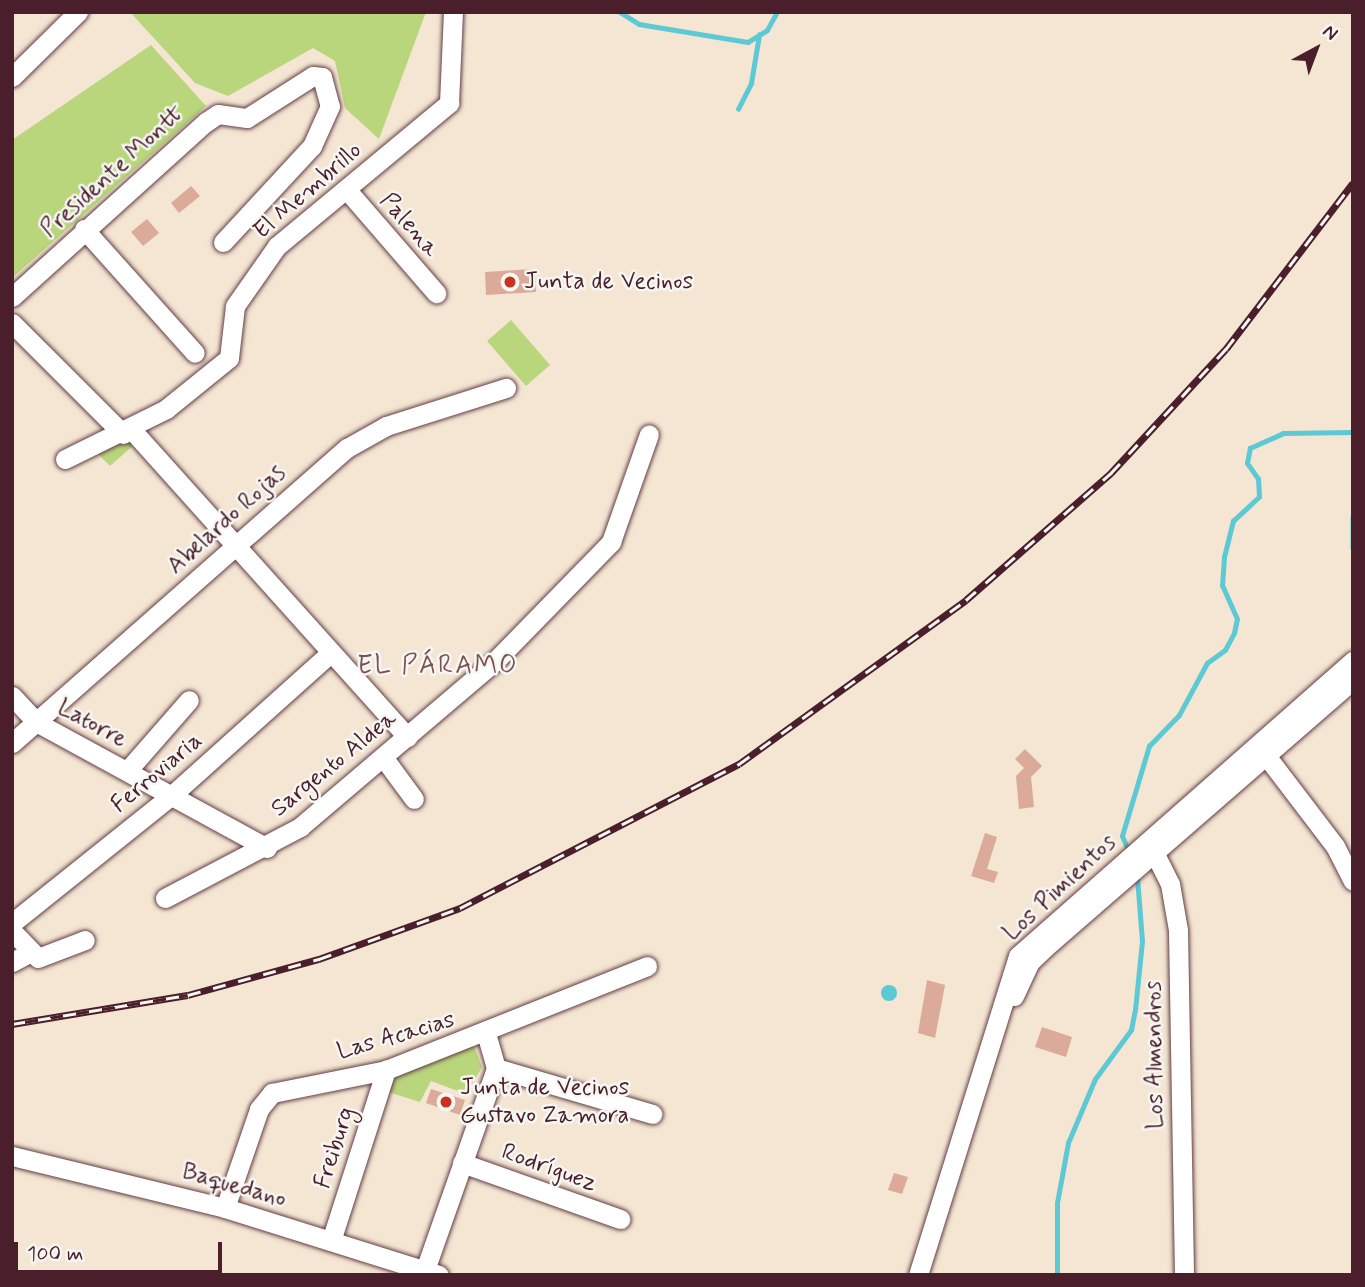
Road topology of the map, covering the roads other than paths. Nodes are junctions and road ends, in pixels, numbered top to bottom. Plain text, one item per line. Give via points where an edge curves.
1 (78, 12) edge
2 (453, 12) edge
3 (12, 77) edge
4 (346, 189) junction
5 (84, 229) junction
6 (223, 242) dead end
7 (436, 293) dead end
8 (12, 297) edge
9 (12, 323) edge
10 (195, 353) dead end
11 (506, 388) dead end
12 (127, 432) junction
13 (649, 434) dead end
14 (65, 459) dead end
15 (234, 546) junction
16 (329, 654) junction
17 (1353, 661) edge
18 (1353, 679) edge
19 (12, 696) edge
20 (188, 700) dead end
21 (36, 722) junction
22 (407, 737) junction
23 (12, 743) edge
24 (1263, 751) junction
25 (383, 757) junction
26 (128, 771) junction
27 (172, 795) junction
28 (414, 799) dead end
29 (1152, 847) junction
30 (267, 848) junction
31 (1353, 881) edge
32 (165, 898) dead end
33 (12, 923) edge
34 (12, 930) edge
35 (85, 940) dead end
36 (20, 957) edge
37 (647, 966) dead end
38 (486, 1034) junction
39 (496, 1068) junction
40 (386, 1070) junction
41 (652, 1114) dead end
42 (12, 1156) edge
43 (462, 1163) junction
44 (225, 1208) junction
45 (620, 1219) dead end
46 (331, 1241) junction
47 (432, 1272) edge
48 (918, 1275) edge
49 (930, 1275) edge
50 (1184, 1275) edge

1 - 3 street
2 - 4 street, El Membrillo via 449,103
4 - 7 street, Palena
4 - 12 street, El Membrillo via 276,246 241,294 229,358
5 - 6 street, Presidente Montt via 218,114 247,118 313,76 322,77 331,93 328,118 312,146
5 - 8 street, Presidente Montt
5 - 10 street
9 - 12 street
11 - 15 street, Abelardo Rojas via 367,435
12 - 14 street, El Membrillo
12 - 15 street
13 - 22 street, Sargento Aldea via 611,542 496,660
15 - 16 street
15 - 21 street, Abelardo Rojas
16 - 22 street
16 - 27 street, Ferroviaria
17 - 24 street, Los Pimientos
18 - 24 street, Los Pimientos
19 - 21 street, Latorre
20 - 26 street
21 - 23 street, Abelardo Rojas
21 - 26 street, Latorre
22 - 25 street, Sargento Aldea
24 - 29 street, Los Pimientos
24 - 31 street via 1335,846
25 - 28 street
25 - 30 street, Sargento Aldea
26 - 27 street, Latorre
27 - 30 street, Latorre
27 - 33 street, Ferroviaria
29 - 48 street, Los Pimientos via 1030,943 1011,967
29 - 49 street, Los Pimientos via 1024,973
29 - 50 street, Los Almendros via 1178,930
30 - 32 street, Sargento Aldea
34 - 36 street
35 - 36 street via 44,958
37 - 38 street, Las Acacias
38 - 39 street
38 - 40 street, Las Acacias
39 - 41 street
39 - 43 street
40 - 44 street, Las Acacias via 279,1090 265,1098
40 - 46 street, Freiburg
42 - 44 street, Baquedano
43 - 45 street, Rodríguez
43 - 47 street
44 - 46 street, Baquedano
46 - 47 street, Baquedano

